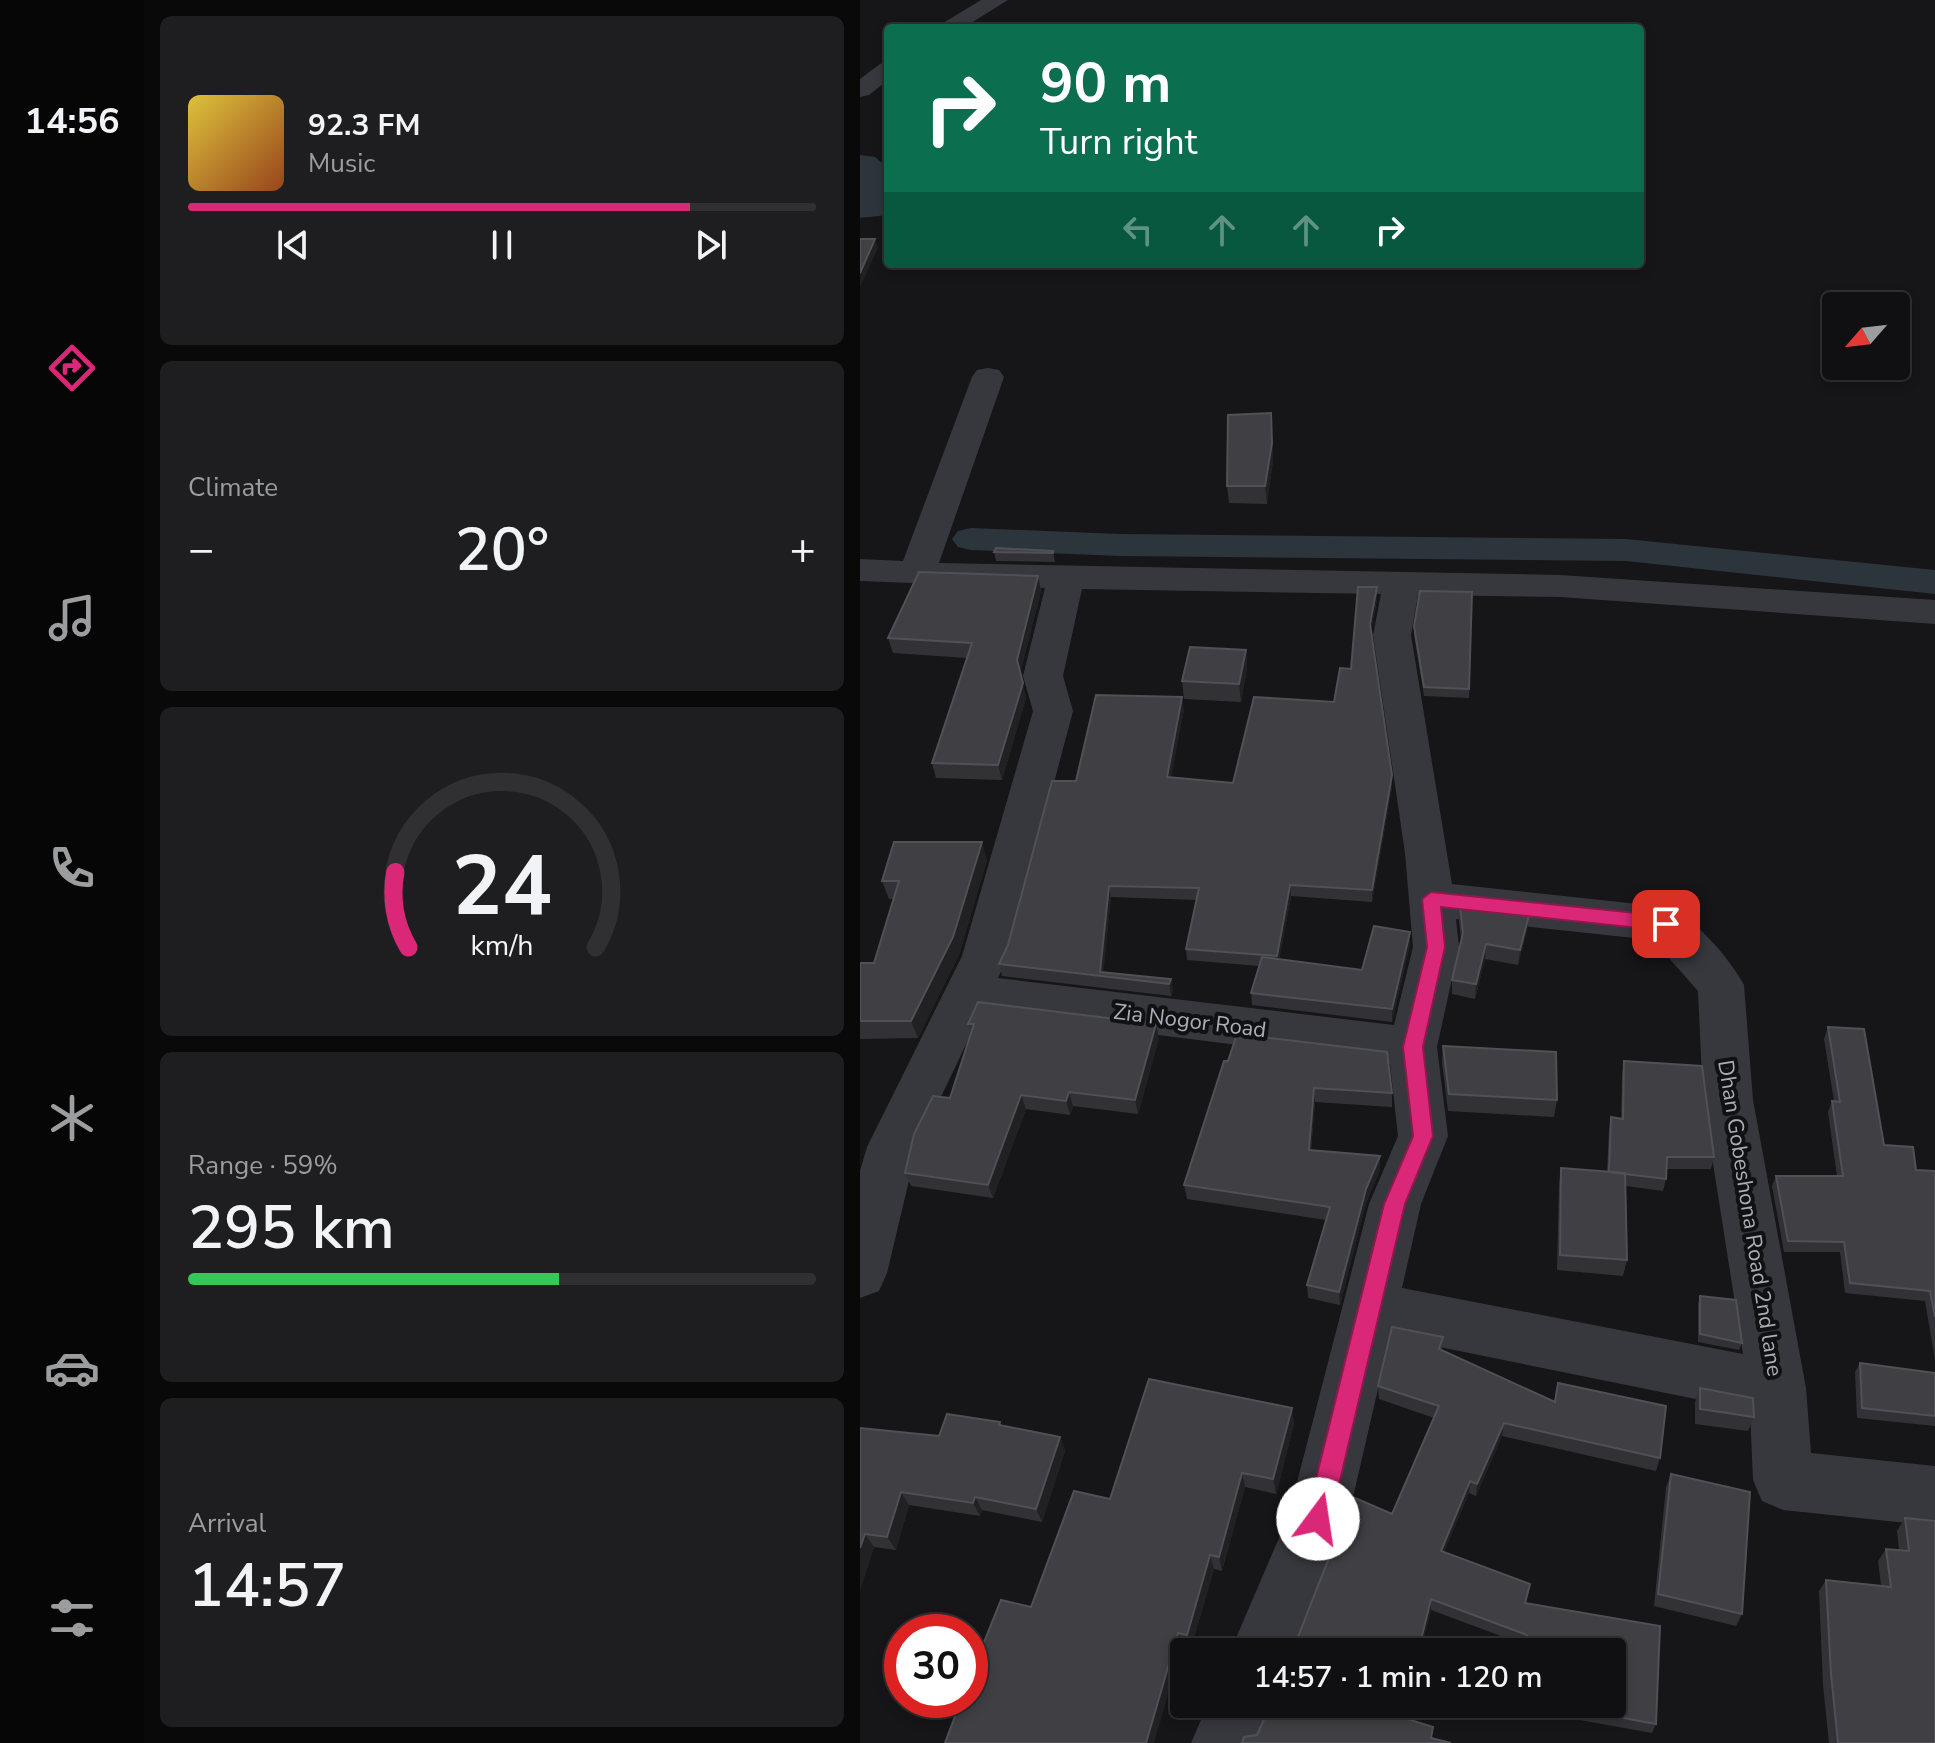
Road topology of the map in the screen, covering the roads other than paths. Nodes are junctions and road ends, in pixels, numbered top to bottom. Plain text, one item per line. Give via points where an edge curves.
1 (997, 0) edge
2 (953, 24) edge
3 (884, 72) edge
4 (860, 90) edge
5 (988, 377) dead end
6 (860, 570) edge
7 (917, 573) junction
8 (1067, 575) junction
9 (1402, 582) junction
10 (1935, 612) edge
11 (1431, 899) junction
12 (967, 993) junction
13 (1413, 1047) junction
14 (860, 1273) edge
15 (1370, 1307) junction
16 (1777, 1388) junction
17 (1935, 1496) edge
18 (1268, 1638) edge
19 (1235, 1718) edge
20 (1224, 1743) edge

1 - 2 street
3 - 4 street
5 - 7 street
6 - 7 street
7 - 8 street
8 - 9 street
8 - 12 street via 1043,676 1053,711 985,956
9 - 10 street via 1560,586
9 - 11 street via 1392,635
11 - 13 street via 1436,947
11 - 16 street, Dhan Gobeshona Road 2nd lane via 1666,924 1721,985 1728,1100
12 - 13 street, Zia Nogor Road
12 - 14 street via 892,1147
13 - 15 street via 1423,1136 1395,1204
15 - 16 street
15 - 18 street via 1318,1519
16 - 17 street, Dhan Gobeshona Road 2nd lane via 1783,1480
19 - 20 street

